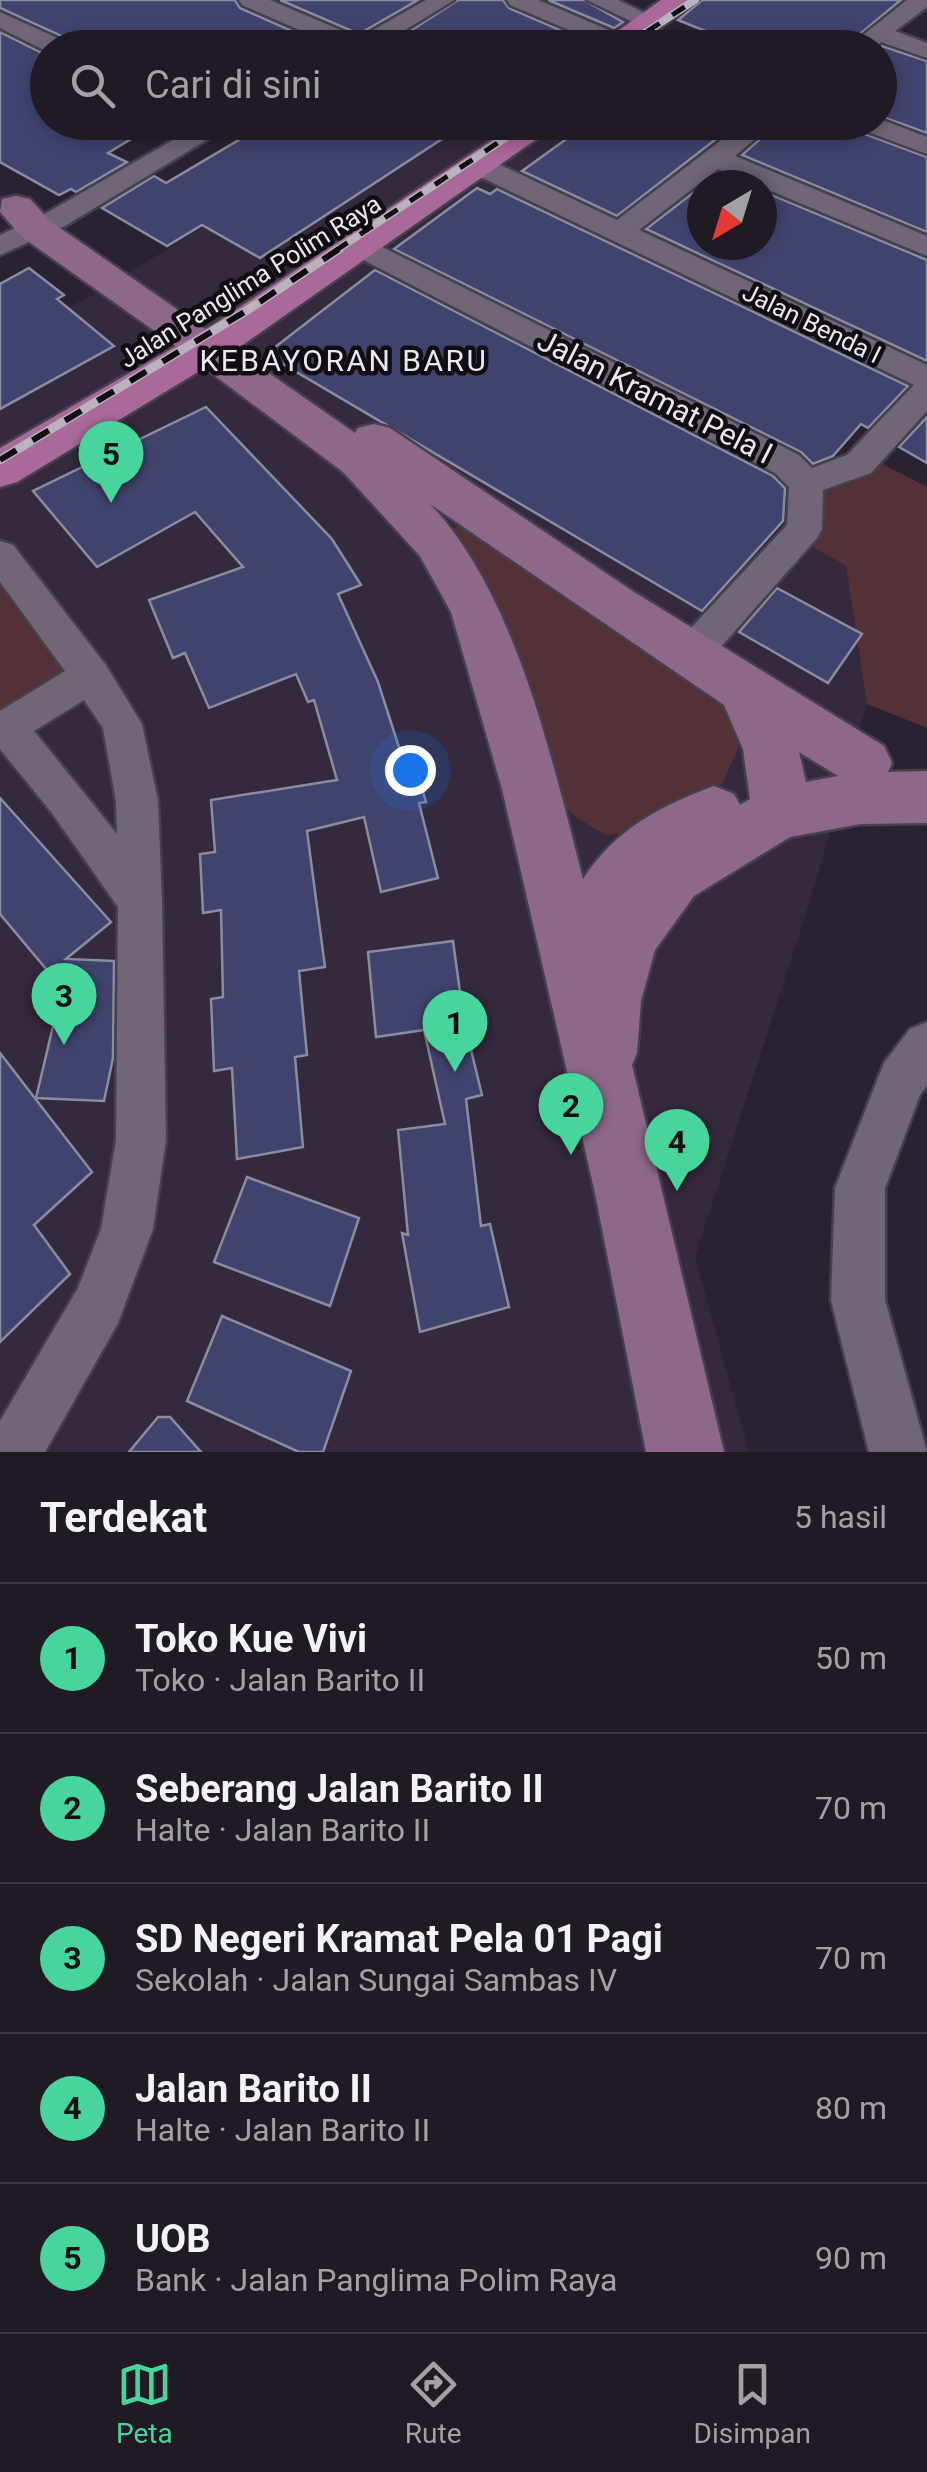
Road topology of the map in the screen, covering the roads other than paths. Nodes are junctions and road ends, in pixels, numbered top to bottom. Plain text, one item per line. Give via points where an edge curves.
1 (250, 0) edge
2 (443, 0) edge
3 (518, 0) edge
4 (598, 0) edge
5 (921, 0) edge
6 (695, 5) edge
7 (0, 19) edge
8 (320, 30) edge
9 (389, 30) edge
10 (581, 30) edge
11 (645, 30) edge
12 (657, 30) edge
13 (882, 30) edge
14 (30, 34) edge
15 (897, 45) edge
16 (927, 51) edge
17 (897, 135) edge
18 (182, 140) edge
19 (471, 140) edge
20 (518, 140) edge
21 (739, 140) edge
22 (927, 146) edge
23 (716, 158) junction
24 (480, 166) junction
25 (27, 213) edge
26 (621, 231) junction
27 (0, 246) edge
28 (360, 247) junction
29 (927, 247) edge
30 (205, 331) junction
31 (927, 378) edge
32 (927, 391) edge
33 (0, 432) edge
34 (0, 470) edge
35 (806, 483) junction
36 (0, 555) edge
37 (690, 655) junction
38 (91, 676) junction
39 (744, 690) junction
40 (3, 730) edge
41 (864, 763) junction
42 (927, 765) edge
43 (531, 789) junction
44 (780, 795) junction
45 (927, 797) edge
46 (648, 873) junction
47 (140, 902) junction
48 (570, 952) junction
49 (927, 1046) edge
50 (601, 1085) junction
51 (14, 1452) edge
52 (685, 1452) edge
53 (898, 1452) edge

1 - 8 street
2 - 9 street
3 - 10 street
4 - 11 street
5 - 13 street
6 - 12 main road
7 - 14 street
15 - 16 street
17 - 22 street
18 - 25 street
19 - 30 main road, Jalan Panglima Polim Raya
20 - 24 main road, Jalan Panglima Polim Raya
21 - 23 street
23 - 26 street
23 - 29 street
24 - 26 street, Jalan Benda I
24 - 28 main road, Jalan Panglima Polim Raya
25 - 27 street
25 - 30 street
26 - 31 street, Jalan Benda I
28 - 30 main road, Jalan Panglima Polim Raya
28 - 35 street, Jalan Kramat Pela I via 786,464
30 - 33 main road, Jalan Panglima Polim Raya
30 - 34 main road, Jalan Panglima Polim Raya
30 - 37 street
30 - 43 street via 359,460 437,542 476,610
32 - 35 street via 860,464
35 - 37 street, Jalan Kramat Pela I via 804,529
36 - 38 street
37 - 39 street
38 - 40 street
38 - 47 street via 122,724 137,801
39 - 41 street
39 - 44 street via 764,727
40 - 47 street via 67,800
41 - 42 street
41 - 44 street
43 - 46 street via 562,830 592,855
43 - 48 street
44 - 45 street
44 - 46 street
46 - 48 street
46 - 50 street via 609,1001
47 - 51 street via 142,1140 127,1229 100,1304
48 - 50 street
49 - 53 street via 901,1080 860,1188 858,1300
50 - 52 street

